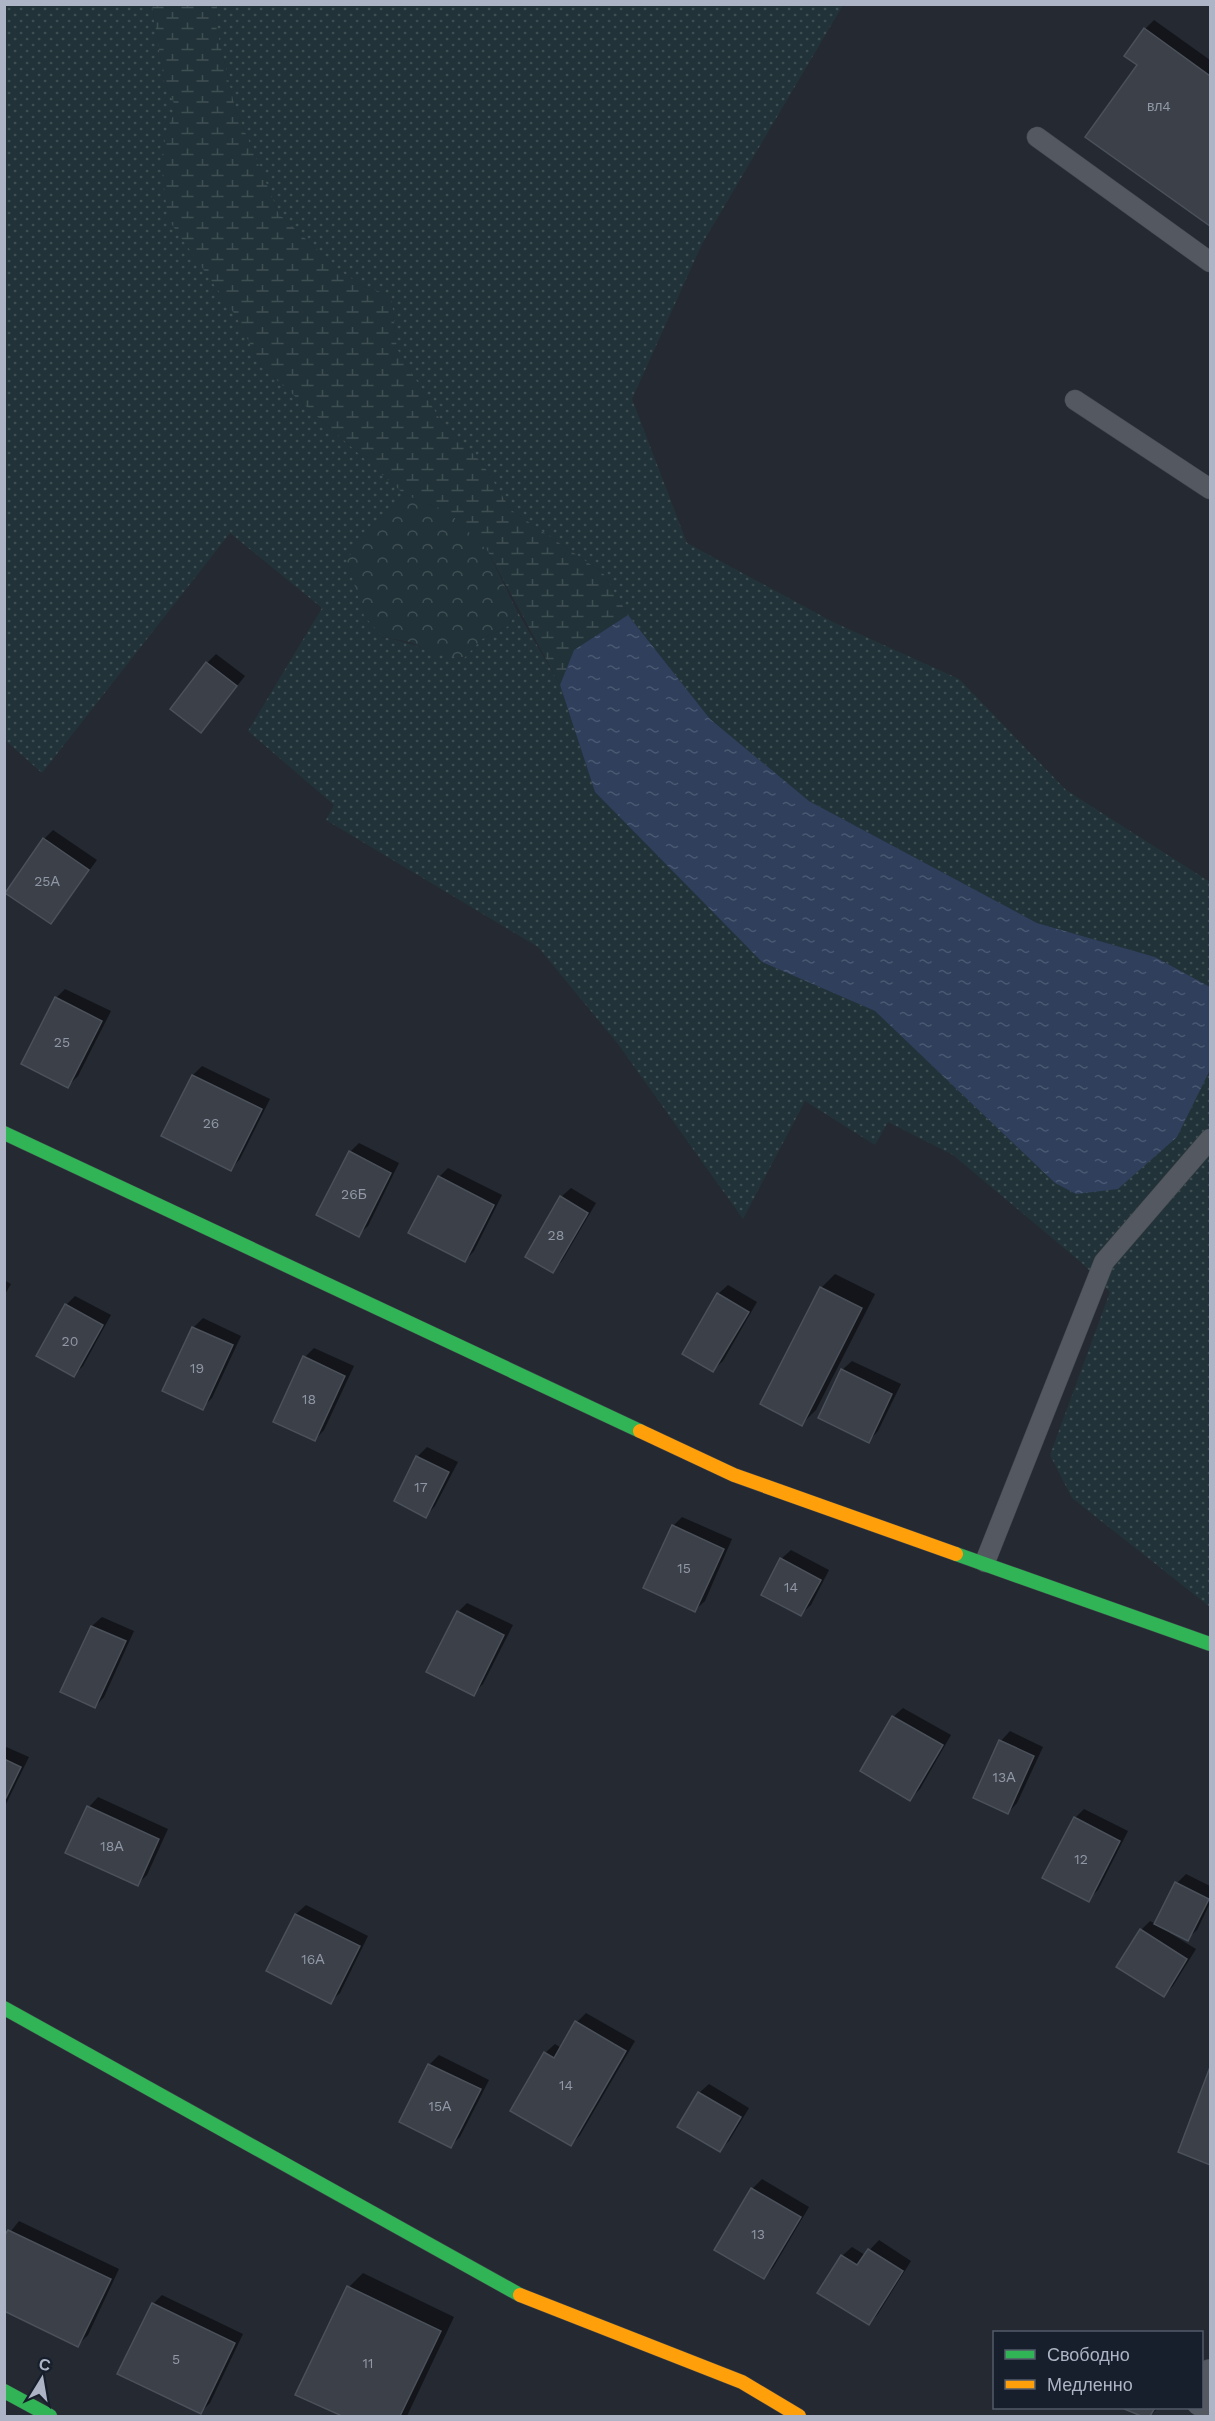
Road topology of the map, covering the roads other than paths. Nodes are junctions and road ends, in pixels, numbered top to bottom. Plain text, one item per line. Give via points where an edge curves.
1 (1037, 137) dead end
2 (1210, 262) edge
3 (1076, 400) dead end
4 (1210, 489) edge
5 (4, 1133) edge
6 (1210, 1139) edge
7 (985, 1562) junction
8 (1210, 1644) edge
9 (4, 2008) edge
10 (1210, 2376) edge
11 (4, 2391) edge
12 (1203, 2397) edge
13 (50, 2416) edge
14 (799, 2416) edge

1 - 2 lane
3 - 4 lane
5 - 7 street via 734,1475
6 - 7 lane via 1104,1262
7 - 8 street
9 - 14 street via 528,2299 742,2382
10 - 12 street
11 - 13 street

